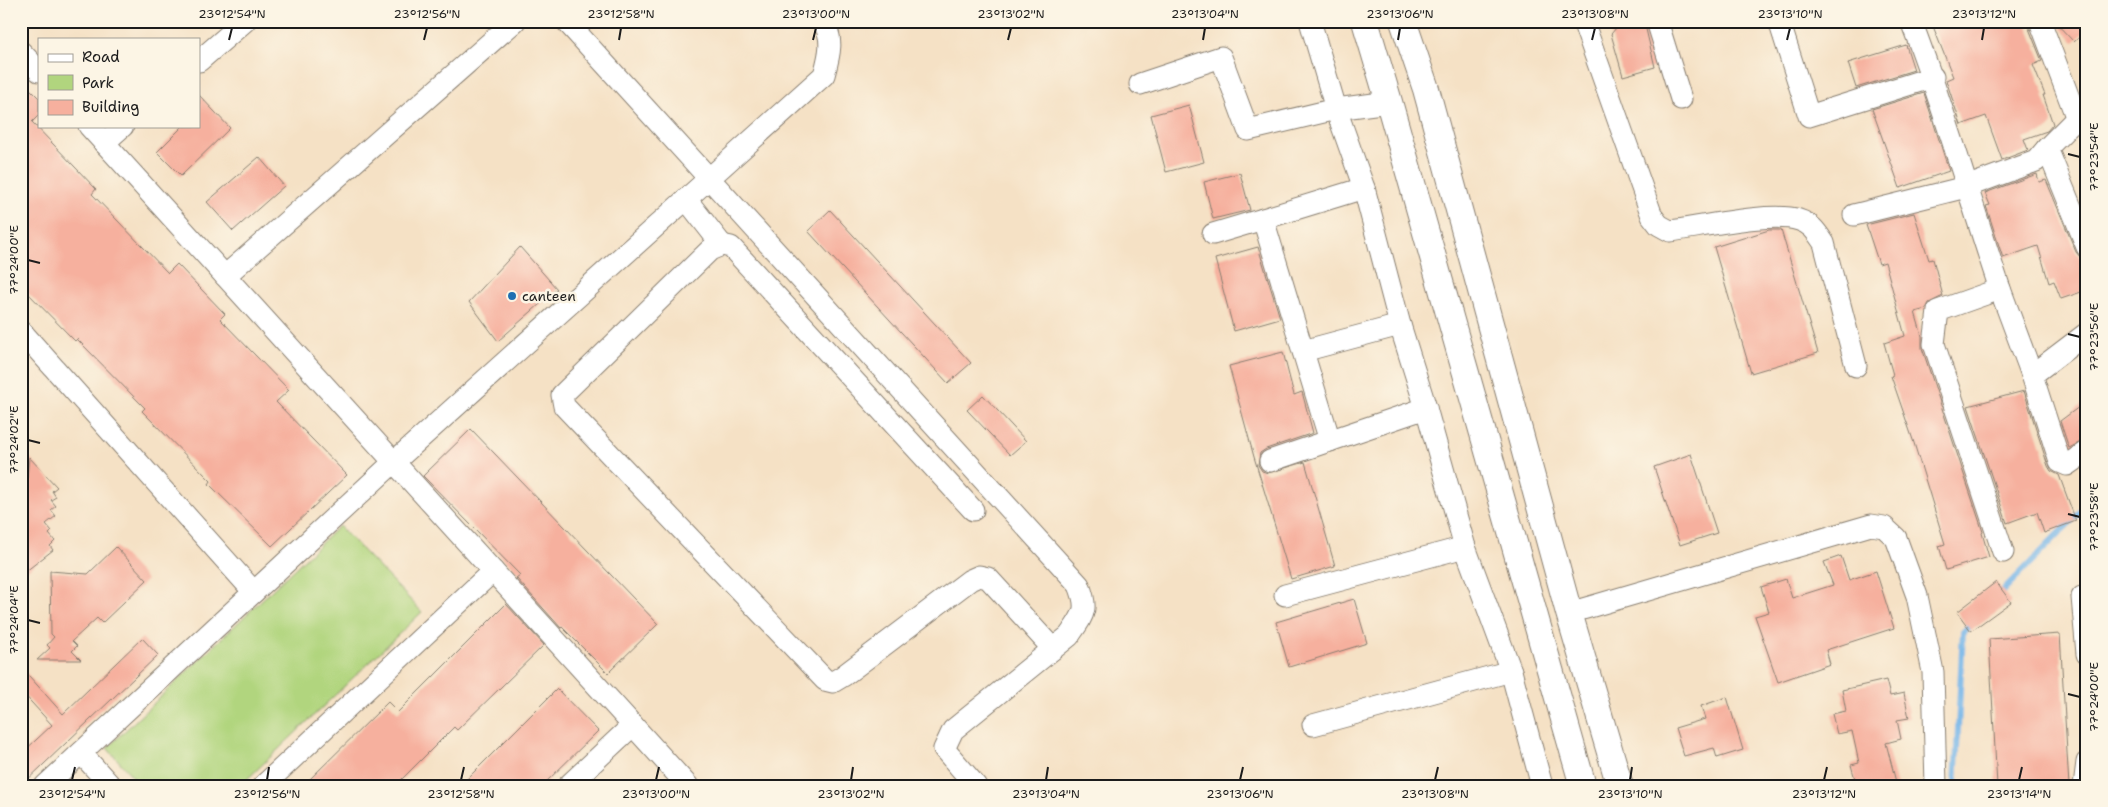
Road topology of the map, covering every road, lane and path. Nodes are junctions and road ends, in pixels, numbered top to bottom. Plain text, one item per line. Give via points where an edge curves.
1 (244, 21) edge
2 (516, 21) edge
3 (566, 21) edge
4 (822, 21) edge
5 (1310, 21) edge
6 (1365, 21) edge
7 (1403, 21) edge
8 (1583, 21) edge
9 (1656, 21) edge
10 (1778, 21) edge
11 (1911, 21) edge
12 (2040, 21) edge
13 (21, 52) edge
14 (200, 60) edge
15 (38, 70) edge
16 (1933, 78) junction
17 (1140, 84) dead end
18 (1681, 99) dead end
19 (1390, 102) junction
20 (1336, 109) junction
21 (2082, 114) edge
22 (91, 128) edge
23 (121, 128) edge
24 (104, 142) junction
25 (2047, 148) junction
26 (709, 178) junction
27 (1966, 187) junction
28 (1364, 188) junction
29 (686, 199) junction
30 (1854, 215) dead end
31 (1263, 218) junction
32 (1213, 234) dead end
33 (722, 245) junction
34 (2087, 246) edge
35 (225, 276) junction
36 (2000, 289) junction
37 (1400, 325) junction
38 (21, 331) edge
39 (2087, 333) edge
40 (1303, 352) junction
41 (1856, 366) dead end
42 (2032, 375) junction
43 (1426, 408) junction
44 (1330, 441) junction
45 (2087, 451) edge
46 (1270, 461) dead end
47 (394, 462) junction
48 (973, 510) dead end
49 (1464, 547) junction
50 (2003, 552) dead end
51 (493, 570) junction
52 (254, 592) junction
53 (1285, 596) dead end
54 (2082, 597) dead end
55 (1569, 613) junction
56 (1053, 649) junction
57 (2087, 654) edge
58 (1511, 671) junction
59 (633, 725) junction
60 (1313, 725) dead end
61 (80, 753) junction
62 (2087, 762) edge
63 (45, 786) edge
64 (110, 786) edge
65 (263, 786) edge
66 (568, 786) edge
67 (688, 786) edge
68 (976, 786) edge
69 (1542, 786) edge
70 (1583, 786) edge
71 (1620, 786) edge
72 (1936, 786) edge
73 (2084, 786) edge

1 - 14 street
2 - 35 street
3 - 26 street
4 - 26 street via 831,49 824,75
5 - 20 street
6 - 19 main road
7 - 55 main road via 1426,89
8 - 41 street via 1652,216 1659,225 1670,231 1776,217 1801,221 1815,229 1824,243
9 - 18 street
10 - 16 street via 1810,116
11 - 16 street
12 - 21 street
13 - 15 street
16 - 27 street
17 - 20 street via 1221,57 1248,130
19 - 20 street
19 - 70 main road
20 - 28 street
21 - 25 street
22 - 24 street
23 - 24 street
24 - 35 street
25 - 27 street via 2036,161
25 - 34 street
26 - 29 street
26 - 56 street via 1079,585 1086,602 1080,620 1069,636
27 - 30 street
27 - 36 street
28 - 31 street
28 - 37 street
29 - 33 street
29 - 47 street
31 - 32 street
31 - 40 street
33 - 48 street via 731,247
33 - 56 street via 710,250 568,388 562,395 564,406 825,680 833,682 843,676 970,580 980,576 988,578
35 - 47 street
36 - 42 street
36 - 50 street via 1938,311 1934,344
37 - 40 street
37 - 43 street
38 - 52 street
39 - 42 street
40 - 44 street
42 - 45 street via 2060,462 2067,465
43 - 44 street
43 - 49 street
44 - 46 street
47 - 51 street
47 - 52 street
49 - 53 street
49 - 58 street
51 - 59 street
51 - 65 street
52 - 61 street
54 - 57 street
55 - 71 main road
55 - 72 street via 1871,525 1884,527 1896,538 1917,596 1933,672
56 - 68 street via 953,730 944,749
58 - 60 street
58 - 69 street
59 - 66 street
59 - 67 street
61 - 63 street
61 - 64 street
62 - 73 street

